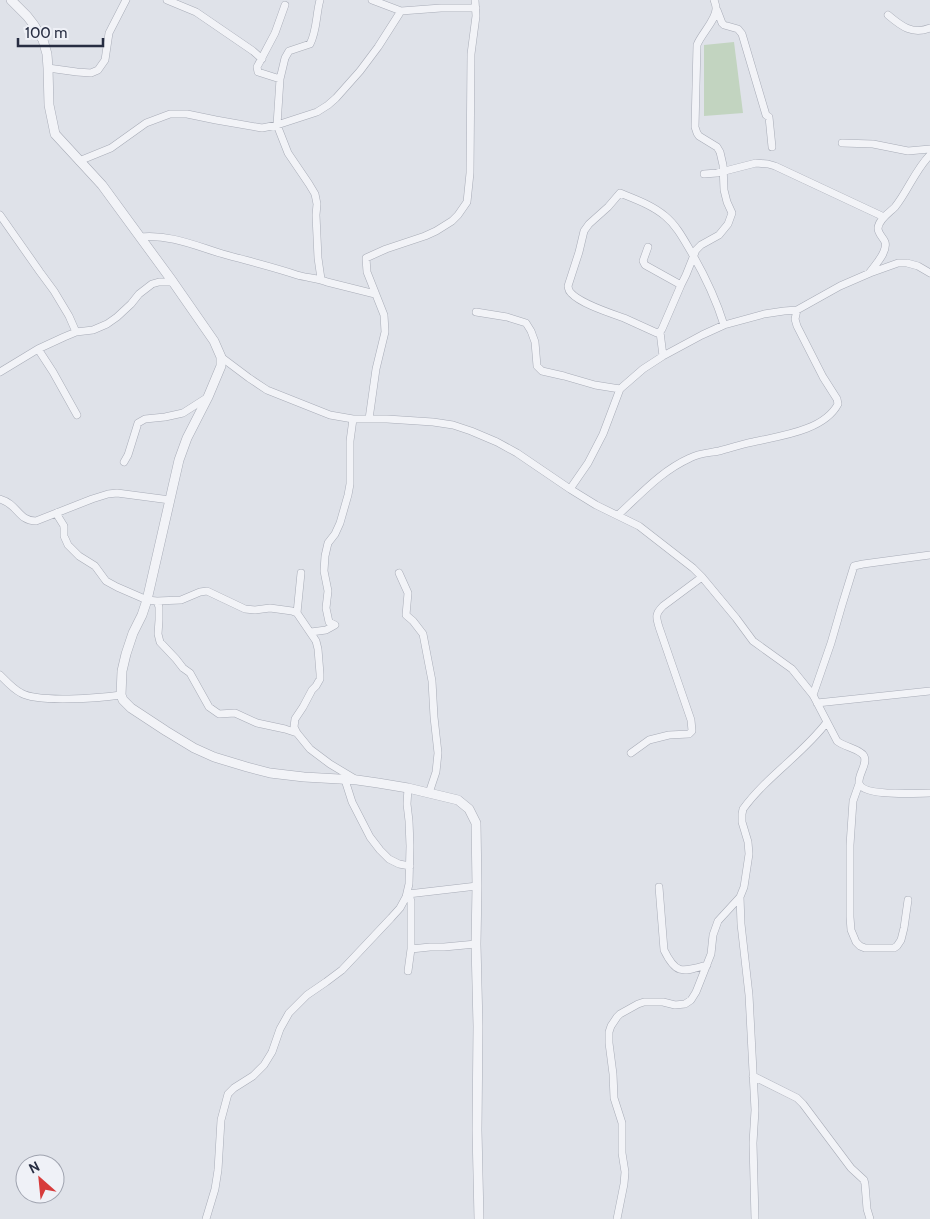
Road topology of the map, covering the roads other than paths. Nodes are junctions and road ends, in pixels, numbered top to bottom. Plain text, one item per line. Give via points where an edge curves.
1 (11, 0) edge
2 (126, 0) edge
3 (167, 0) edge
4 (320, 0) edge
5 (372, 0) edge
6 (475, 0) edge
7 (714, 0) edge
8 (286, 5) dead end
9 (476, 8) junction
10 (717, 10) junction
11 (401, 11) junction
12 (888, 15) dead end
13 (930, 28) edge
14 (262, 59) junction
15 (48, 68) junction
16 (280, 79) junction
17 (278, 125) junction
18 (842, 143) dead end
19 (772, 147) dead end
20 (930, 149) edge
21 (930, 155) edge
22 (79, 161) junction
23 (723, 172) junction
24 (704, 174) dead end
25 (0, 214) edge
26 (884, 217) junction
27 (140, 238) junction
28 (648, 247) dead end
29 (693, 255) junction
30 (870, 273) junction
31 (930, 273) edge
32 (321, 279) junction
33 (173, 282) junction
34 (681, 285) junction
35 (375, 294) junction
36 (797, 310) junction
37 (476, 312) dead end
38 (724, 325) junction
39 (76, 332) junction
40 (660, 332) junction
41 (38, 350) junction
42 (663, 356) junction
43 (221, 357) junction
44 (0, 372) edge
45 (620, 389) junction
46 (208, 397) junction
47 (77, 415) dead end
48 (353, 419) junction
49 (369, 419) junction
50 (124, 462) dead end
51 (570, 489) junction
52 (0, 499) edge
53 (170, 500) junction
54 (56, 513) junction
55 (618, 515) junction
56 (930, 555) edge
57 (302, 573) dead end
58 (399, 573) dead end
59 (702, 577) junction
60 (147, 600) junction
61 (157, 601) junction
62 (297, 614) junction
63 (311, 632) junction
64 (0, 676) edge
65 (930, 691) edge
66 (121, 695) junction
67 (813, 695) junction
68 (817, 703) junction
69 (827, 722) junction
70 (297, 733) junction
71 (631, 753) dead end
72 (345, 780) junction
73 (357, 780) junction
74 (859, 784) junction
75 (408, 788) junction
76 (429, 793) junction
77 (930, 793) edge
78 (410, 866) junction
79 (477, 886) junction
80 (659, 887) dead end
81 (408, 894) junction
82 (740, 897) junction
83 (908, 900) dead end
84 (476, 944) junction
85 (412, 950) junction
86 (707, 965) junction
87 (408, 971) dead end
88 (753, 1076) junction
89 (206, 1219) edge
90 (479, 1219) edge
91 (617, 1219) edge
92 (755, 1219) edge
93 (870, 1219) edge

1 - 15 street via 43,40
2 - 15 street via 109,32 105,60 98,70 91,73
3 - 14 street via 196,12
4 - 16 street via 310,44 287,53
5 - 11 street
6 - 9 street
7 - 10 street
8 - 14 street
9 - 11 street
9 - 35 street via 467,202 452,221 436,231 366,258
10 - 19 street via 724,25 738,29 742,34 768,117
10 - 23 street via 697,45 695,127 699,136 717,147
11 - 17 street via 360,71 328,105
12 - 13 street via 907,29
14 - 16 street via 258,72
15 - 22 street via 49,105 55,134
16 - 17 street
17 - 22 street via 262,128 187,114 170,114 146,123 111,148
17 - 32 street via 288,154 315,194
18 - 20 street
21 - 26 street via 897,204
22 - 27 street via 102,185
23 - 24 street
23 - 26 street via 756,163 775,166
23 - 29 street via 731,217 719,235 701,245
25 - 39 street via 54,291
26 - 30 street via 878,228 885,248
27 - 32 street via 159,236 177,239
27 - 33 street
28 - 34 street via 643,261 645,265
29 - 34 street
29 - 38 street
29 - 40 street via 667,217 620,193 584,231 568,286 570,292 595,307
30 - 31 street via 898,263 918,266
30 - 36 street
32 - 35 street
33 - 39 street via 152,284 112,321 93,330
33 - 43 street via 214,341
34 - 40 street
35 - 49 street via 384,315 385,332
36 - 38 street via 764,314
36 - 55 street via 796,326 837,399 834,411 794,433 691,457 654,481
37 - 45 street via 526,323 535,342 538,369
38 - 42 street
39 - 41 street
40 - 42 street
41 - 44 street
41 - 47 street
42 - 45 street
43 - 46 street
43 - 48 street via 272,392 330,415
45 - 51 street via 599,441
46 - 50 street via 183,413 141,421
46 - 53 street via 179,460
48 - 49 street
48 - 63 street via 348,495 325,556 326,608 329,622 335,625
49 - 51 street via 433,422 471,431 518,454
51 - 55 street
52 - 54 street via 13,505 22,517 30,521
53 - 54 street via 118,493
53 - 60 street
54 - 60 street via 64,526 66,542 95,566 106,581
55 - 59 street via 639,526
56 - 67 street via 854,566
57 - 62 street
58 - 76 street via 408,593 406,615 423,634 432,681 438,753
59 - 67 street via 750,638 792,669
59 - 71 street via 663,606 657,618 692,730 689,734 649,740
60 - 61 street
60 - 66 street via 126,654
61 - 62 street via 181,600 207,591 245,608 270,608
61 - 70 street via 160,642 191,674 210,707 219,714 235,713
62 - 63 street
63 - 70 street via 318,649 320,679 295,719
64 - 66 street via 21,694 33,698
65 - 68 street
66 - 72 street via 131,708 214,758 270,773
67 - 68 street
68 - 69 street
69 - 74 street via 840,744 864,756
69 - 82 street via 744,809 742,822 749,854 746,881
70 - 73 street via 320,757
72 - 73 street
72 - 78 street via 370,837 389,859
73 - 75 street
74 - 77 street via 873,792
74 - 83 street via 853,801 849,892 850,924 856,942 865,948 897,946 903,934
75 - 76 street
75 - 78 street
76 - 79 street via 458,800 476,823
78 - 81 street
79 - 81 street
79 - 84 street
80 - 86 street via 664,950 668,958 678,969
81 - 85 street
81 - 89 street via 395,913 342,970 307,995 289,1013 264,1065 228,1094 221,1120 215,1189
82 - 86 street via 718,921
82 - 88 street
84 - 85 street
84 - 90 street
85 - 87 street
86 - 91 street via 688,1003 644,1002 620,1014 611,1026 609,1043 614,1098 622,1123 625,1172
88 - 92 street
88 - 93 street via 803,1104 851,1168 864,1180

